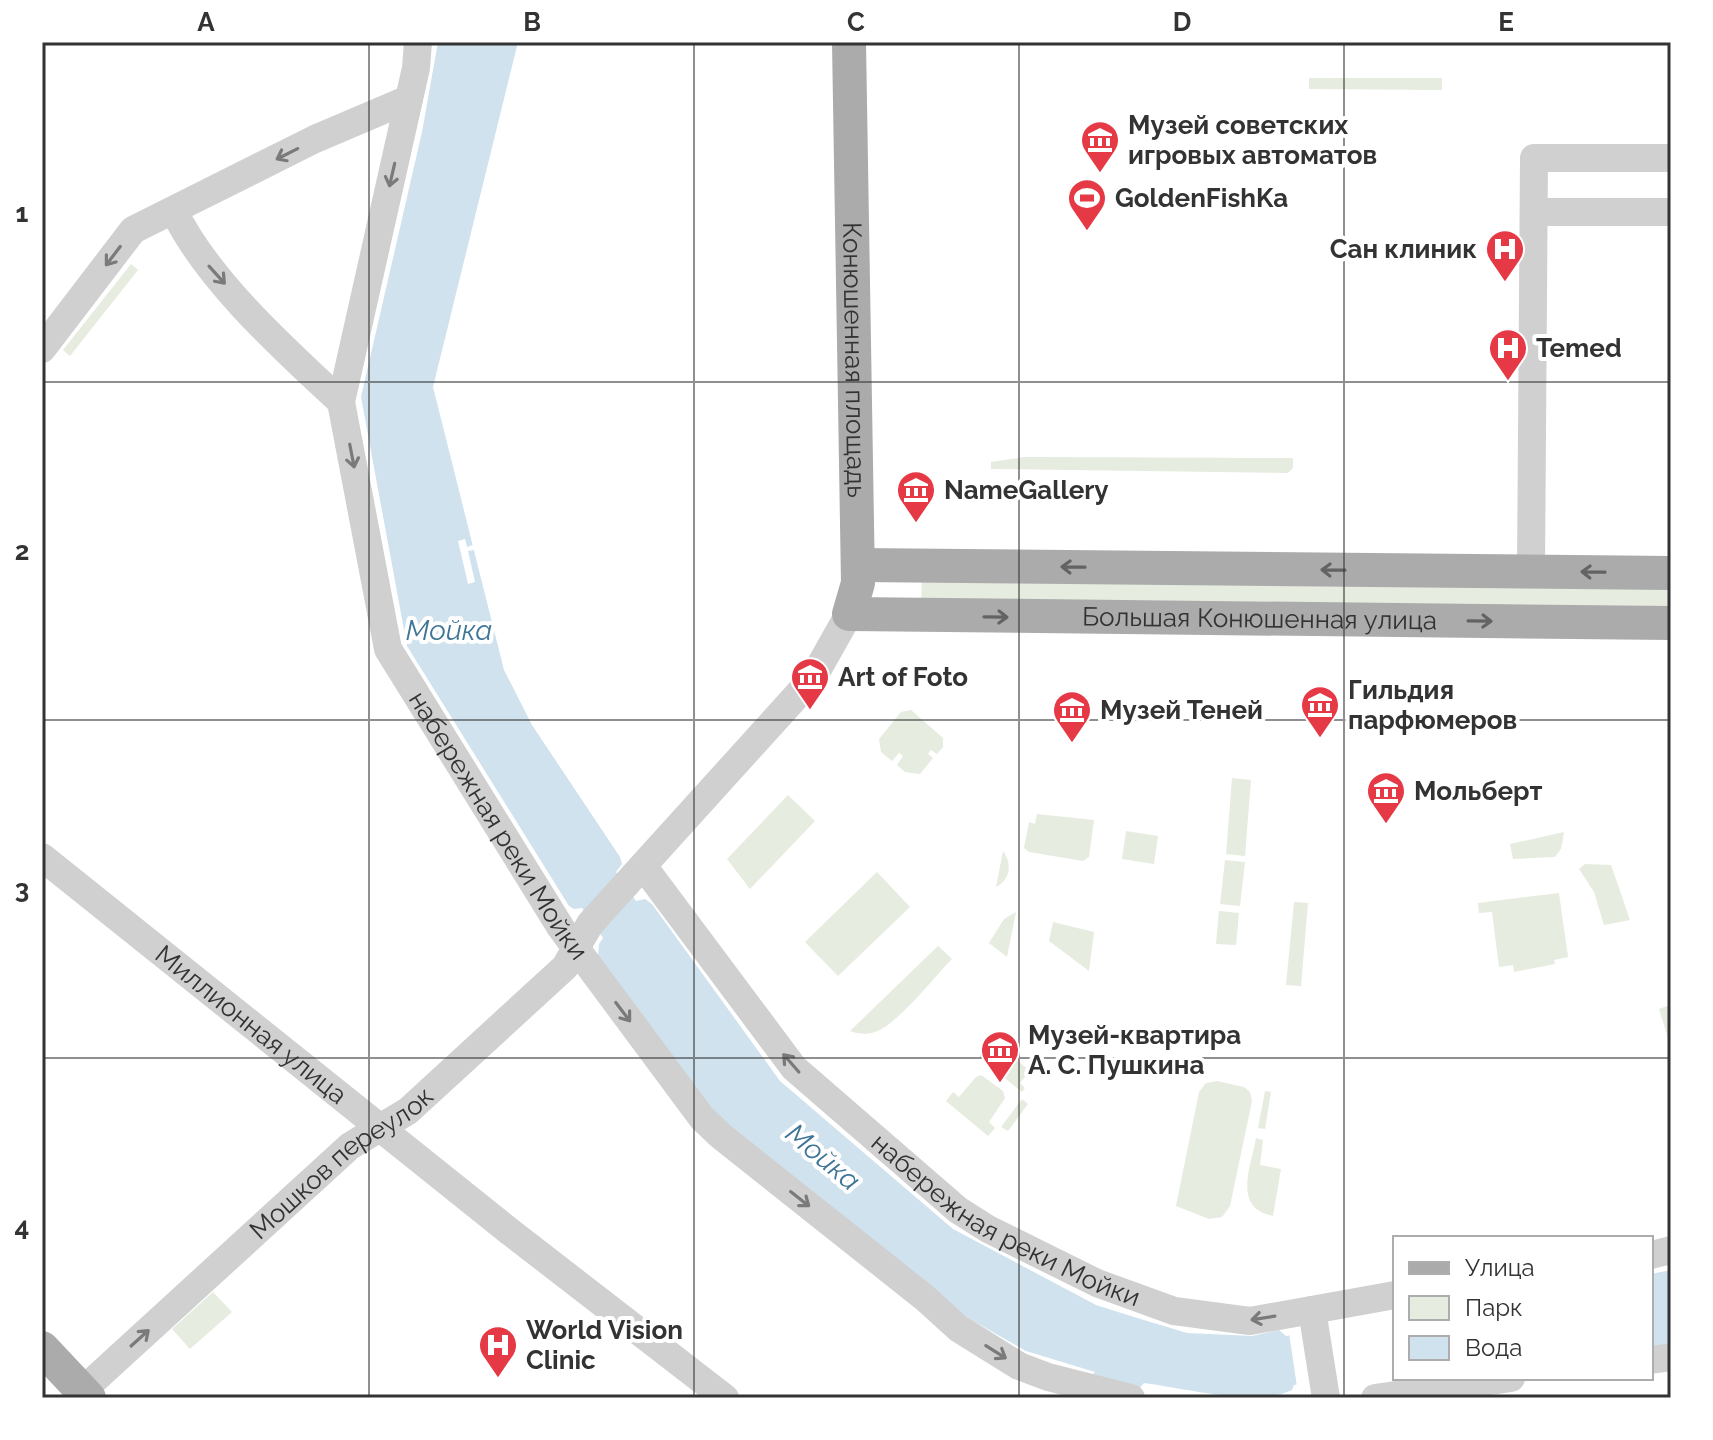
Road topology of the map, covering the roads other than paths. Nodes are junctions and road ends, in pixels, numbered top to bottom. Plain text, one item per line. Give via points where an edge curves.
1 (418, 42) edge
2 (849, 42) edge
3 (409, 99) junction
4 (1671, 158) edge
5 (174, 211) junction
6 (1534, 212) junction
7 (1671, 212) edge
8 (42, 349) edge
9 (341, 402) junction
10 (858, 565) junction
11 (918, 566) junction
12 (1531, 571) junction
13 (1671, 573) edge
14 (849, 614) junction
15 (918, 616) junction
16 (1671, 623) edge
17 (42, 857) edge
18 (636, 876) junction
19 (576, 949) junction
20 (380, 1128) junction
21 (1393, 1296) edge
22 (1313, 1320) junction
23 (42, 1348) edge
24 (1498, 1380) edge
25 (1448, 1388) edge
26 (1069, 1389) edge
27 (1325, 1390) edge
28 (86, 1394) edge
29 (725, 1398) edge
30 (1131, 1398) edge
31 (1375, 1398) edge

1 - 3 street, набережная реки Мойки
2 - 10 main road, Конюшенная площадь
3 -> 5 street via 315,139
3 -> 9 street, набережная реки Мойки
4 - 6 street via 1534,158
5 -> 8 street via 133,230
5 -> 9 street via 199,255
6 - 7 street
6 - 12 street
9 -> 19 street, набережная реки Мойки via 388,649
10 - 11 main road, Большая Конюшенная улица
10 - 14 main road, Конюшенная площадь
12 -> 11 main road, Большая Конюшенная улица
11 - 15 main road via 901,569 892,585 901,610
13 -> 12 main road, Большая Конюшенная улица
14 - 15 main road, Большая Конюшенная улица
14 - 18 street, Конюшенная площадь via 818,669
15 -> 16 main road, Большая Конюшенная улица
17 - 20 street, Миллионная улица
18 - 19 street, Мошков переулок via 590,924
22 -> 18 street, набережная реки Мойки via 1250,1321 1174,1311 1097,1283 958,1210 794,1068
19 - 20 street, Мошков переулок via 565,967 408,1111
19 -> 26 street, набережная реки Мойки via 721,1136 958,1328
28 -> 20 street, Мошков переулок via 350,1146
20 - 29 street, Миллионная улица
21 - 22 street, набережная реки Мойки
22 - 27 street
23 - 28 main road
24 - 25 street
25 - 31 street
26 - 30 street, набережная реки Мойки

